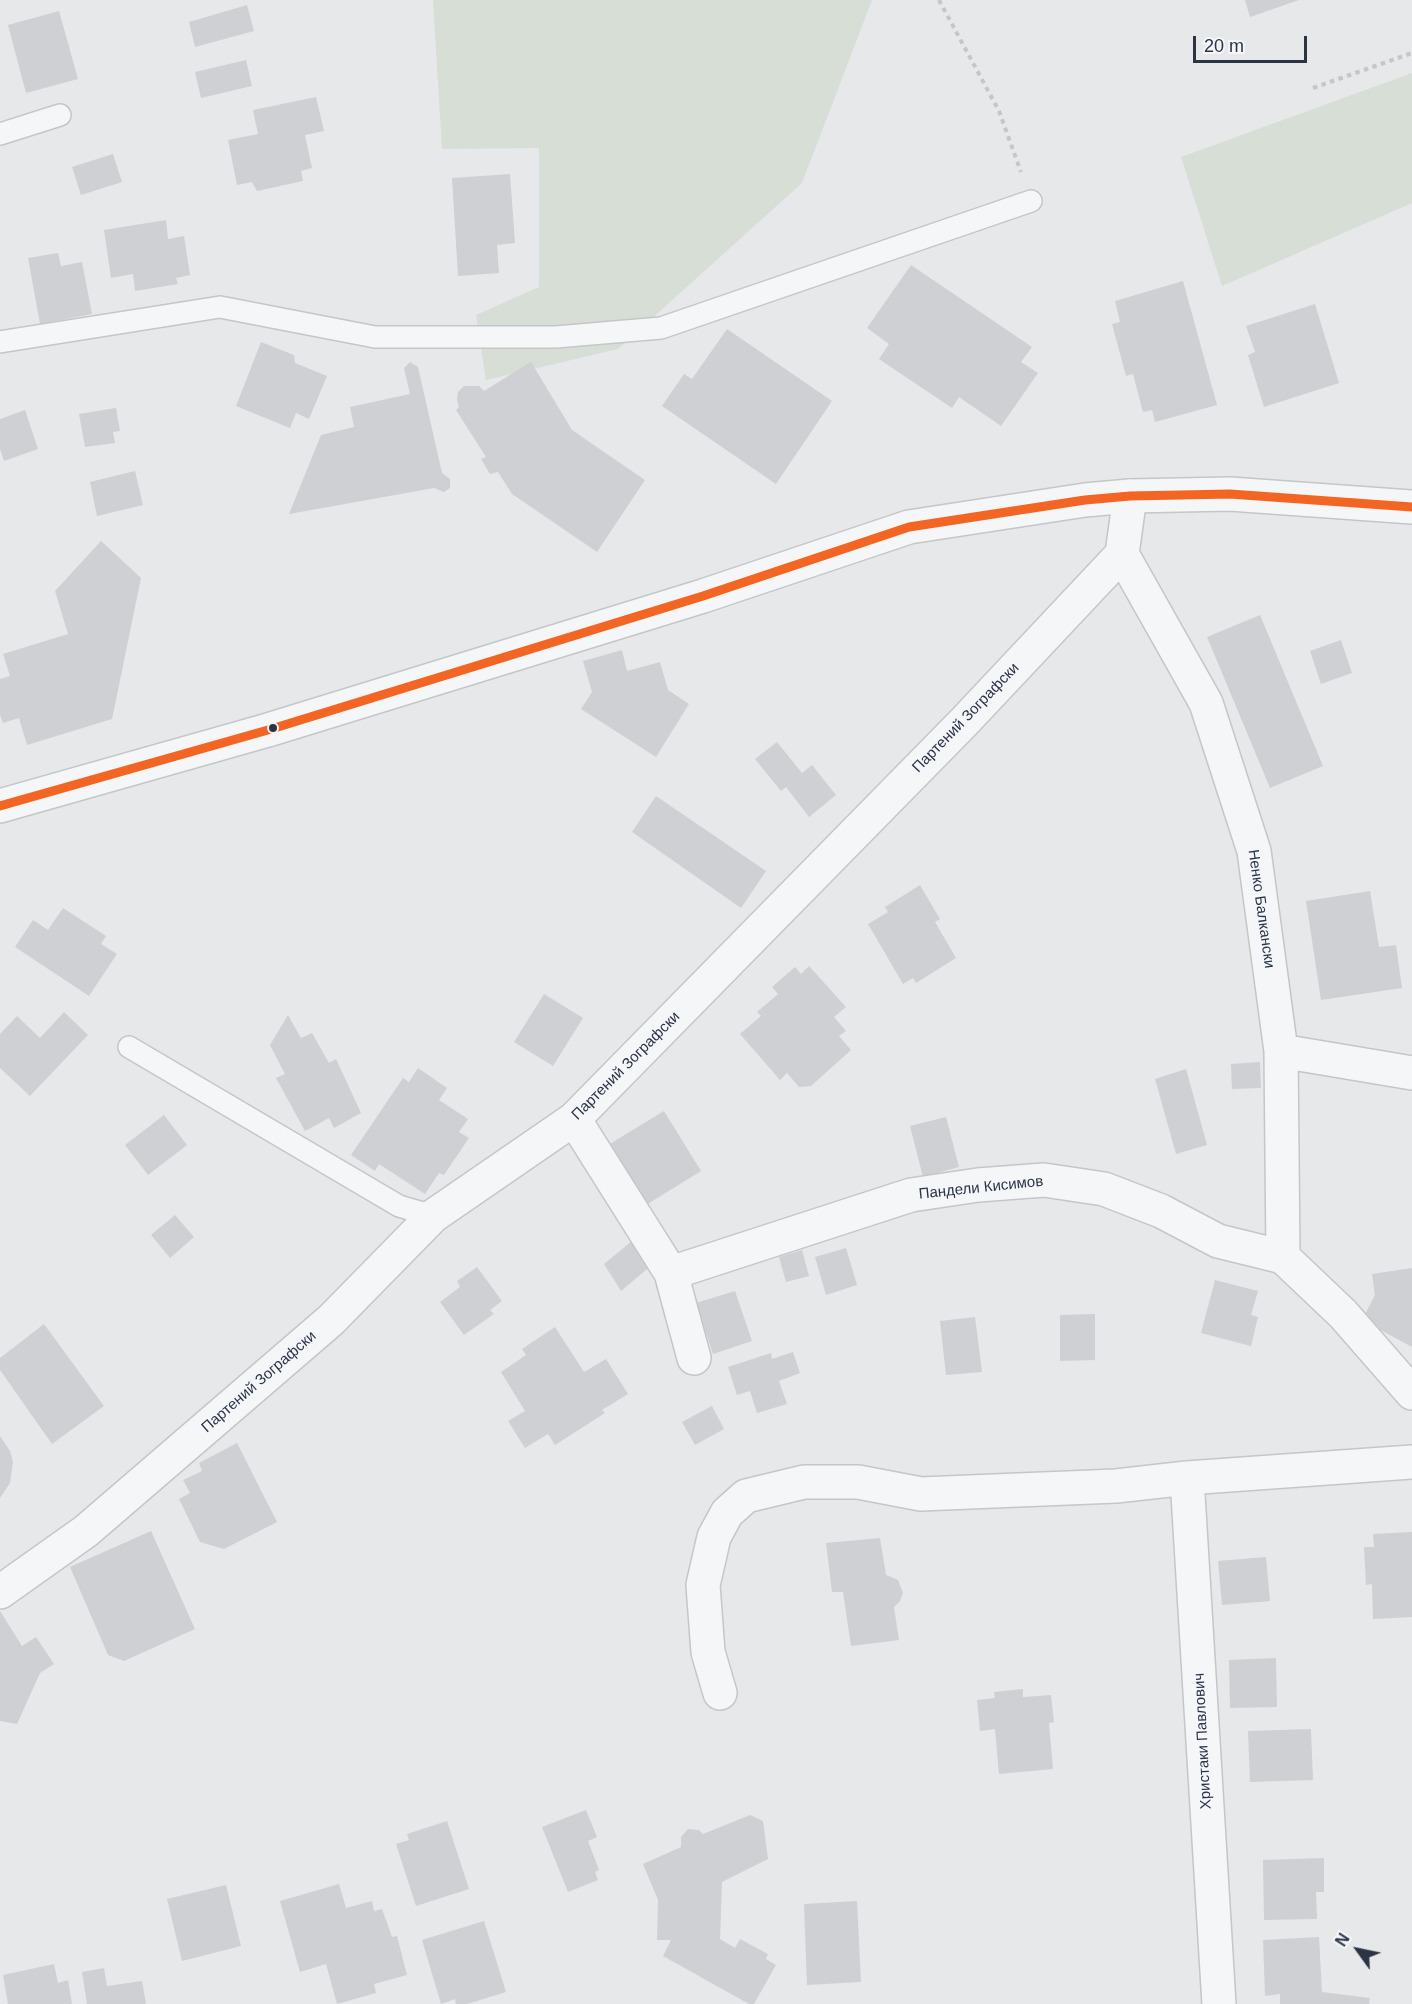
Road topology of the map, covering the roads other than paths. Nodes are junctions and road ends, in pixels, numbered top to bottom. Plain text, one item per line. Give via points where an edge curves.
1 (60, 115) dead end
2 (0, 134) edge
3 (1031, 201) road end
4 (0, 342) edge
5 (1130, 496) junction
6 (1412, 507) edge
7 (1122, 554) junction
8 (0, 806) edge
9 (129, 1047) dead end
10 (1281, 1051) junction
11 (1412, 1074) edge
12 (574, 1119) junction
13 (433, 1216) junction
14 (1283, 1257) junction
15 (671, 1273) junction
16 (694, 1358) dead end
17 (1412, 1393) edge
18 (1412, 1462) edge
19 (1187, 1478) junction
20 (0, 1592) edge
21 (720, 1693) dead end
22 (1219, 2004) edge

1 - 2 lane
3 - 4 lane via 662,328 556,337 375,337 220,307
5 - 6 street via 1230,494
5 - 7 street
5 - 8 street via 909,527 703,596 279,727
7 - 10 street, Ненко Балкански via 1206,703 1251,840
7 - 12 street, Партений Зографски via 964,722
9 - 13 lane via 399,1206
10 - 11 street
10 - 14 street, Ненко Балкански
12 - 13 street, Партений Зографски
12 - 15 street
13 - 20 street, Партений Зографски via 331,1320 86,1531
14 - 15 street, Пандели Кисимов via 1218,1241 1161,1211 1104,1189 1044,1180 911,1195
14 - 17 street via 1342,1314
15 - 16 street
18 - 19 street
19 - 21 street via 1116,1486 921,1494 858,1482 804,1482 746,1496 728,1513 714,1537 703,1585 708,1652
19 - 22 street, Христаки Павлович

